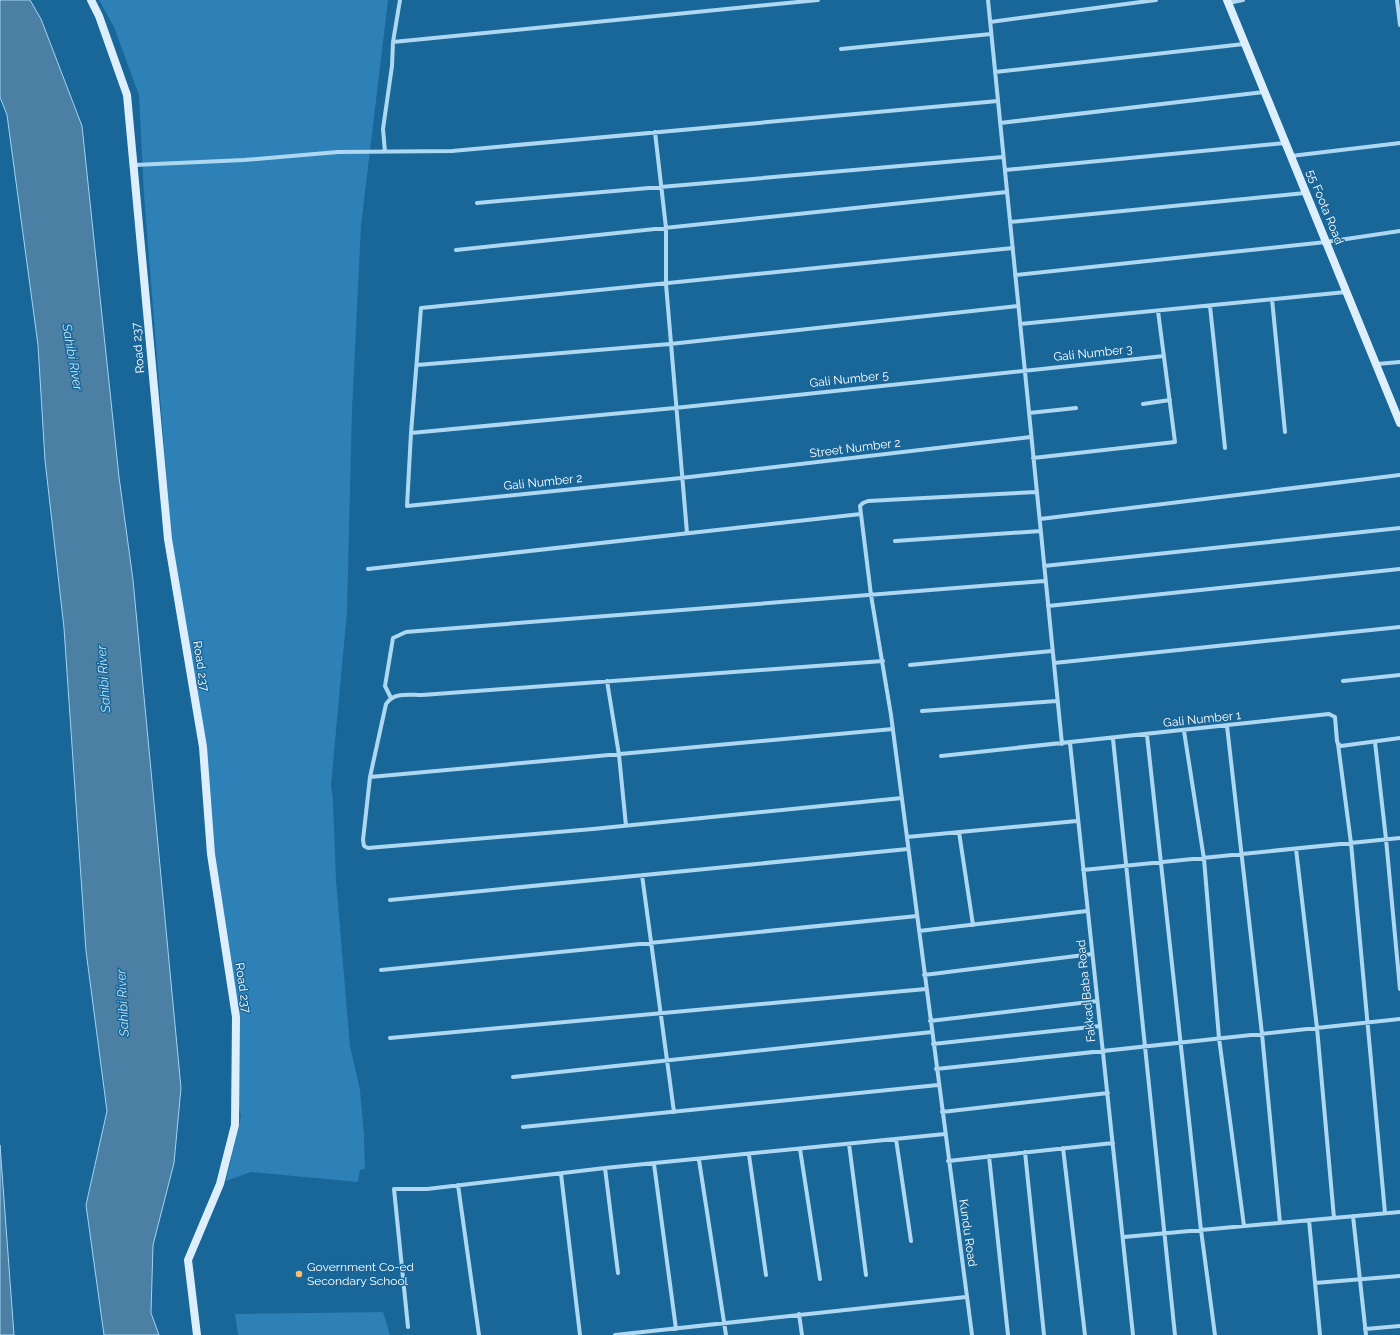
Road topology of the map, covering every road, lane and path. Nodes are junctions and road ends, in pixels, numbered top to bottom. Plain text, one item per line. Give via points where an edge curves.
1 (90, 0) edge
2 (400, 0) edge
3 (818, 0) edge
4 (988, 0) edge
5 (1156, 0) edge
6 (1243, 0) edge
7 (1397, 0) edge
8 (1227, 1) edge
9 (1399, 13) edge
10 (990, 22) junction
11 (1400, 25) edge
12 (991, 34) junction
13 (393, 42) junction
14 (1244, 44) junction
15 (841, 49) dead end
16 (995, 72) junction
17 (1265, 92) junction
18 (998, 100) junction
19 (1000, 123) junction
20 (655, 132) junction
21 (1285, 143) junction
22 (1400, 143) edge
23 (385, 152) junction
24 (1291, 156) junction
25 (1004, 157) junction
26 (134, 165) junction
27 (1005, 170) junction
28 (662, 187) junction
29 (1007, 192) junction
30 (1306, 193) junction
31 (477, 202) dead end
32 (1010, 222) junction
33 (666, 228) junction
34 (1400, 231) edge
35 (1326, 242) junction
36 (1012, 248) junction
37 (456, 250) dead end
38 (1015, 275) junction
39 (666, 284) junction
40 (1346, 292) junction
41 (1272, 300) junction
42 (1018, 306) junction
43 (1210, 306) junction
44 (1158, 311) junction
45 (1020, 324) junction
46 (670, 344) junction
47 (1164, 356) junction
48 (1400, 362) edge
49 (1376, 364) junction
50 (417, 365) junction
51 (1025, 370) junction
52 (1170, 400) junction
53 (1143, 404) dead end
54 (675, 408) junction
55 (1076, 408) dead end
56 (1029, 413) junction
57 (1400, 423) edge
58 (1286, 432) dead end
59 (411, 433) junction
60 (1031, 437) junction
61 (1225, 448) dead end
62 (1034, 458) junction
63 (1400, 475) edge
64 (682, 478) junction
65 (1037, 492) junction
66 (861, 514) junction
67 (1040, 518) junction
68 (1400, 528) edge
69 (1041, 531) junction
70 (687, 533) junction
71 (895, 541) dead end
72 (1044, 566) junction
73 (368, 569) dead end
74 (1400, 569) edge
75 (1044, 581) junction
76 (871, 595) junction
77 (1048, 606) junction
78 (1400, 627) edge
79 (1052, 651) junction
80 (883, 661) junction
81 (1054, 664) junction
82 (910, 665) dead end
83 (1400, 675) edge
84 (607, 681) junction
85 (1343, 681) dead end
86 (390, 698) junction
87 (1057, 701) junction
88 (922, 712) dead end
89 (1227, 726) junction
90 (893, 729) junction
91 (1184, 730) junction
92 (1147, 735) junction
93 (1400, 738) edge
94 (1113, 739) junction
95 (1375, 742) junction
96 (1070, 743) junction
97 (1062, 744) junction
98 (1338, 744) junction
99 (619, 755) junction
100 (941, 756) dead end
101 (370, 777) junction
102 (902, 798) junction
103 (1077, 820) junction
104 (626, 826) junction
105 (959, 832) junction
106 (907, 837) junction
107 (1400, 838) edge
108 (1386, 839) junction
109 (1351, 843) junction
110 (908, 849) junction
111 (1296, 849) junction
112 (1240, 855) junction
113 (1204, 859) junction
114 (1161, 863) junction
115 (1127, 866) junction
116 (1082, 870) junction
117 (642, 875) junction
118 (390, 900) dead end
119 (1087, 911) junction
120 (917, 916) junction
121 (973, 925) junction
122 (919, 931) junction
123 (650, 943) junction
124 (1092, 954) junction
125 (381, 970) dead end
126 (924, 975) junction
127 (926, 989) junction
128 (1400, 989) edge
129 (1097, 1001) junction
130 (660, 1014) junction
131 (1400, 1019) edge
132 (930, 1021) junction
133 (1368, 1022) junction
134 (1100, 1026) junction
135 (1317, 1028) junction
136 (932, 1032) junction
137 (1262, 1034) junction
138 (390, 1038) dead end
139 (1219, 1038) junction
140 (1180, 1043) junction
141 (933, 1044) junction
142 (1145, 1046) junction
143 (1103, 1051) junction
144 (668, 1060) junction
145 (936, 1069) junction
146 (513, 1077) dead end
147 (938, 1085) junction
148 (1108, 1093) junction
149 (674, 1112) junction
150 (942, 1112) junction
151 (523, 1127) dead end
152 (945, 1134) junction
153 (896, 1139) junction
154 (1113, 1143) junction
155 (849, 1144) junction
156 (1063, 1148) junction
157 (800, 1149) junction
158 (1025, 1152) junction
159 (749, 1155) junction
160 (989, 1156) junction
161 (699, 1160) junction
162 (948, 1161) junction
163 (654, 1164) junction
164 (605, 1168) junction
165 (561, 1174) junction
166 (458, 1186) junction
167 (1400, 1212) edge
168 (1385, 1213) junction
169 (1354, 1216) junction
170 (1334, 1218) junction
171 (1309, 1220) junction
172 (1280, 1223) junction
173 (1244, 1226) junction
174 (1201, 1230) junction
175 (1165, 1233) junction
176 (1124, 1237) junction
177 (911, 1241) dead end
178 (618, 1273) dead end
179 (766, 1275) dead end
180 (866, 1275) dead end
181 (1400, 1276) edge
182 (820, 1279) dead end
183 (1360, 1280) junction
184 (1315, 1283) junction
185 (966, 1296) junction
186 (799, 1314) junction
187 (725, 1322) junction
188 (1400, 1326) edge
189 (408, 1327) dead end
190 (676, 1329) junction
191 (1365, 1329) junction
192 (197, 1335) edge
193 (479, 1335) edge
194 (580, 1335) edge
195 (616, 1335) edge
196 (726, 1335) edge
197 (802, 1335) edge
198 (972, 1335) edge
199 (1008, 1335) edge
200 (1044, 1335) edge
201 (1085, 1335) edge
202 (1133, 1335) edge
203 (1175, 1335) edge
204 (1215, 1335) edge
205 (1320, 1335) edge
206 (1366, 1335) edge

1 - 26 street, Road 237 via 99,16 127,95
2 - 13 street
3 - 13 street
4 - 10 street
5 - 10 street
6 - 8 street
7 - 9 street
8 - 14 street, 55 Foota Road
9 - 11 street
10 - 12 street
12 - 15 street
12 - 16 street
13 - 23 street via 383,129
14 - 16 street
14 - 17 street, 55 Foota Road
16 - 18 street
17 - 19 street
17 - 21 street, 55 Foota Road
18 - 19 street
18 - 20 street
19 - 25 street
20 - 23 street via 452,151
20 - 28 street
21 - 24 street, 55 Foota Road
21 - 27 street
22 - 24 street
23 - 26 street via 338,152 244,160
24 - 30 street, 55 Foota Road
25 - 27 street
25 - 28 street
26 - 192 street, Road 237 via 168,539 203,747 211,854 236,1017 235,1125 220,1184 188,1260
27 - 29 street
28 - 31 street
28 - 33 street
29 - 32 street
29 - 33 street
30 - 32 street
30 - 35 street, 55 Foota Road
32 - 36 street
33 - 37 street
33 - 39 street
34 - 35 street
35 - 38 street
35 - 40 street, 55 Foota Road
36 - 38 street
36 - 39 street
38 - 42 street
39 - 46 street
39 - 50 street via 421,308
40 - 41 street
40 - 49 street, 55 Foota Road
41 - 43 street
41 - 58 street
42 - 45 street
42 - 46 street
43 - 44 street
43 - 61 street
44 - 45 street
44 - 47 street
45 - 51 street
46 - 50 street
46 - 54 street
47 - 51 street, Gali Number 3
47 - 52 street
48 - 49 street
49 - 57 street, 55 Foota Road
50 - 59 street
51 - 54 street, Gali Number 5
51 - 56 street
52 - 53 street
52 - 62 street via 1175,442
54 - 59 street, Gali Number 5
54 - 64 street
55 - 56 street
56 - 60 street
59 - 64 street, Gali Number 2 via 407,506
60 - 62 street
60 - 64 street, Street Number 2
62 - 65 street
63 - 67 street
64 - 70 street
65 - 66 street via 868,501 860,506
65 - 67 street
66 - 70 street
66 - 76 street, Kundu Road
67 - 69 street
68 - 72 street
69 - 71 street
69 - 72 street
70 - 73 street
72 - 75 street
74 - 77 street
75 - 76 street
75 - 77 street
76 - 80 street, Kundu Road
76 - 86 street via 406,632 392,638 385,686
77 - 79 street
78 - 81 street
79 - 81 street
79 - 82 street
80 - 84 street
80 - 90 street, Kundu Road
81 - 87 street
83 - 85 street
84 - 86 street
84 - 99 street
86 - 101 street via 386,704
87 - 88 street
87 - 97 street
89 - 91 street, Gali Number 1
89 - 98 street, Gali Number 1 via 1329,714 1336,716
89 - 112 street
90 - 99 street
90 - 102 street, Kundu Road
91 - 92 street, Gali Number 1
91 - 113 street
92 - 94 street, Gali Number 1
92 - 114 street
93 - 95 street
94 - 96 street, Gali Number 1
94 - 115 street
95 - 98 street via 1346,746
95 - 108 street
96 - 97 street, Gali Number 1
96 - 103 street, Fakkad Baba Road
97 - 100 street, Gali Number 1
98 - 109 street
99 - 101 street
99 - 104 street
101 - 104 street via 362,840 368,848
102 - 104 street
102 - 106 street, Kundu Road
103 - 105 street
103 - 116 street, Fakkad Baba Road
105 - 106 street
105 - 121 street
106 - 110 street, Kundu Road
107 - 108 street
108 - 109 street
108 - 128 street
109 - 111 street
109 - 133 street
110 - 117 street
110 - 120 street, Kundu Road
111 - 112 street
111 - 135 street
112 - 113 street
112 - 137 street
113 - 114 street
113 - 139 street
114 - 115 street
114 - 140 street
115 - 116 street
115 - 142 street
116 - 119 street, Fakkad Baba Road
117 - 118 street
117 - 123 street
119 - 121 street
119 - 124 street, Fakkad Baba Road
120 - 122 street, Kundu Road
120 - 123 street
121 - 122 street
122 - 126 street, Kundu Road
123 - 125 street
123 - 130 street
124 - 126 street
124 - 129 street, Fakkad Baba Road
126 - 127 street, Kundu Road
127 - 130 street
127 - 132 street, Kundu Road
129 - 132 street
129 - 134 street, Fakkad Baba Road
130 - 138 street
130 - 144 street
131 - 133 street
132 - 136 street, Kundu Road
133 - 135 street
133 - 168 street
134 - 141 street
134 - 143 street, Fakkad Baba Road
135 - 137 street
135 - 170 street
136 - 141 street, Kundu Road
136 - 144 street
137 - 139 street
137 - 172 street
139 - 140 street
139 - 173 street
140 - 142 street
140 - 174 street
141 - 145 street, Kundu Road
142 - 143 street
142 - 175 street
143 - 145 street
143 - 148 street, Fakkad Baba Road
144 - 146 street
144 - 149 street
145 - 147 street, Kundu Road
147 - 149 street
147 - 150 street, Kundu Road
148 - 150 street
148 - 154 street, Fakkad Baba Road
149 - 151 street
150 - 152 street, Kundu Road
152 - 153 street
152 - 162 street, Kundu Road
153 - 155 street
153 - 177 street
154 - 156 street
154 - 176 street, Fakkad Baba Road
155 - 157 street
155 - 180 street
156 - 158 street
156 - 201 street
157 - 159 street
157 - 182 street
158 - 160 street
158 - 200 street
159 - 161 street
159 - 179 street
160 - 162 street
160 - 199 street
161 - 163 street
161 - 187 street
162 - 185 street, Kundu Road
163 - 164 street
163 - 190 street
164 - 165 street
164 - 178 street
165 - 166 street
165 - 194 street
166 - 189 street via 394,1189
166 - 193 street
167 - 168 street
168 - 169 street
169 - 170 street
169 - 183 street
170 - 171 street
171 - 172 street
171 - 184 street
172 - 173 street
173 - 174 street
174 - 175 street
174 - 204 street
175 - 176 street
175 - 203 street
176 - 202 street, Fakkad Baba Road
181 - 183 street
183 - 184 street
183 - 191 street
184 - 205 street
185 - 186 street
185 - 198 street, Kundu Road
186 - 187 street
186 - 197 street
187 - 190 street
187 - 196 street
188 - 191 street
190 - 195 street
191 - 206 street

